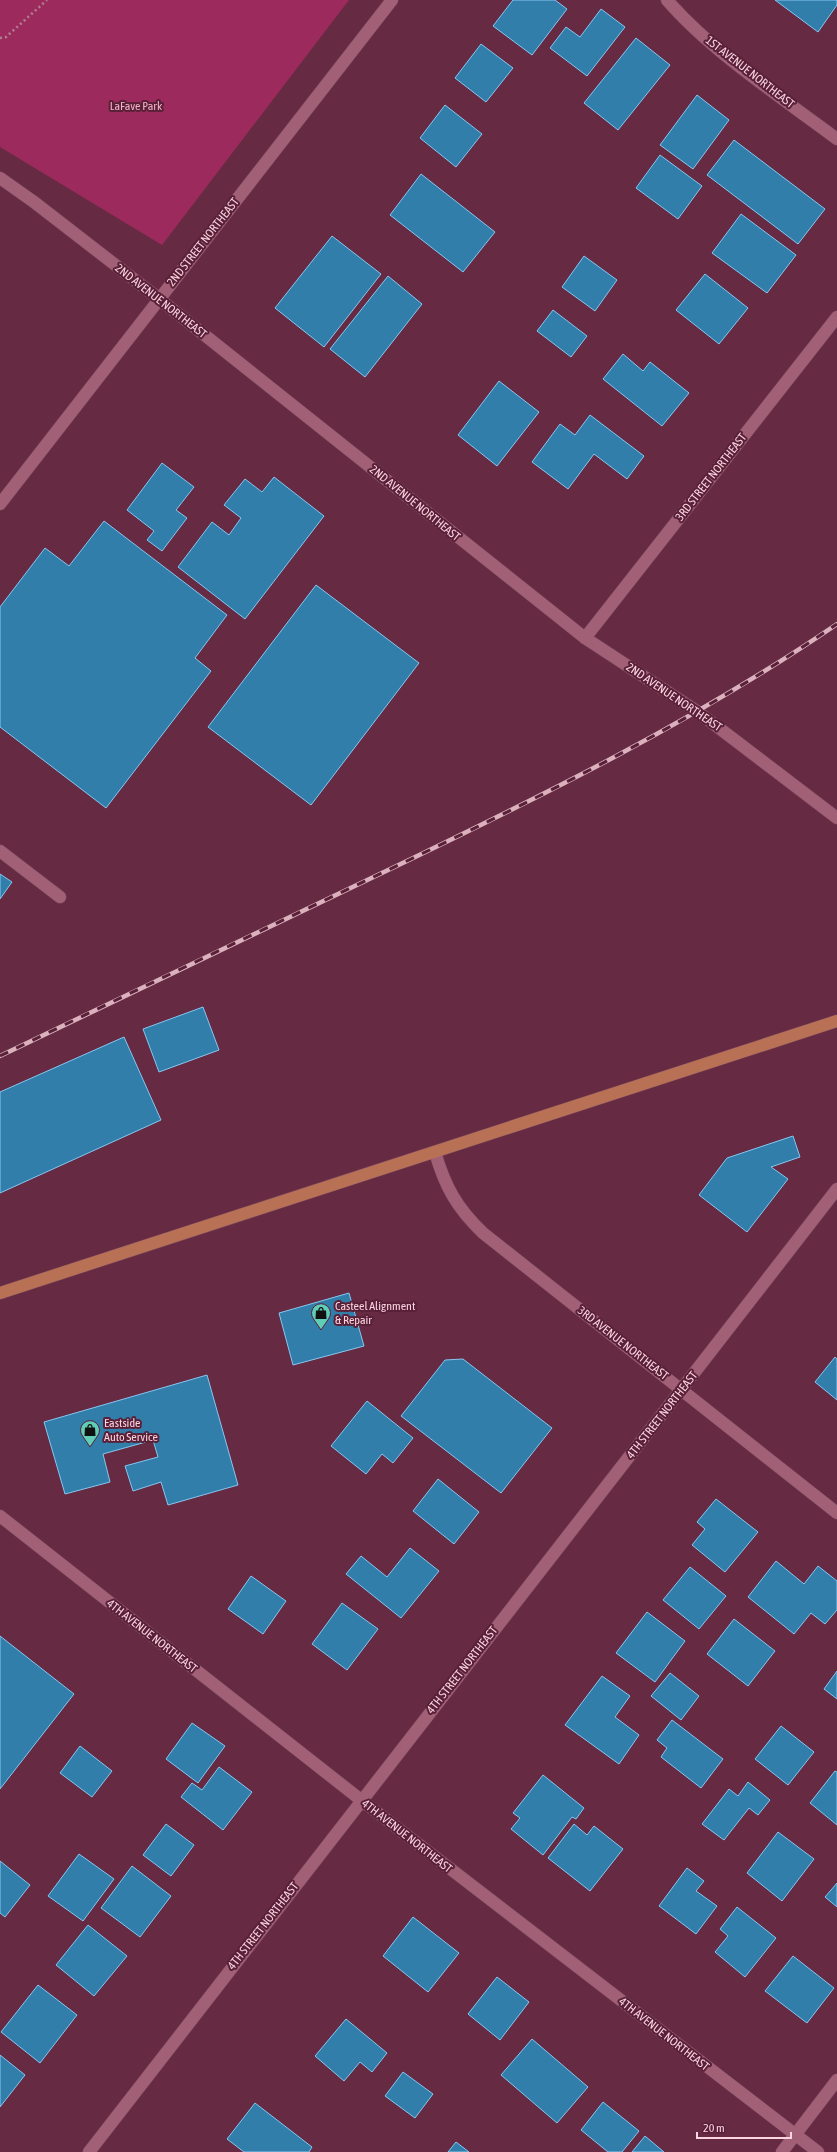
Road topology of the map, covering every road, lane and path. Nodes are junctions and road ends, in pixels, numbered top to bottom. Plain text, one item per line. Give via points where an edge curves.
1 (47, 0) edge
2 (392, 0) edge
3 (667, 0) edge
4 (0, 38) edge
5 (837, 139) edge
6 (0, 178) edge
7 (158, 298) junction
8 (837, 317) edge
9 (0, 504) edge
10 (585, 638) junction
11 (837, 818) edge
12 (0, 851) edge
13 (60, 897) dead end
14 (837, 1021) edge
15 (435, 1152) junction
16 (837, 1189) edge
17 (0, 1293) edge
18 (682, 1390) junction
19 (837, 1513) edge
20 (0, 1516) edge
21 (360, 1800) junction
22 (837, 2080) edge
23 (795, 2134) junction
24 (89, 2152) edge
25 (782, 2152) edge
26 (818, 2152) edge

1 - 4 path via 6,37
2 - 7 street, 2ND STREET NORTHEAST
3 - 5 street, 1ST AVENUE NORTHEAST via 686,23
6 - 7 street, 2ND AVENUE NORTHEAST
7 - 9 street, 2ND STREET NORTHEAST
7 - 10 street, 2ND AVENUE NORTHEAST
8 - 10 street, 3RD STREET NORTHEAST
10 - 11 street, 2ND AVENUE NORTHEAST via 698,712
12 - 13 street
14 - 15 main road
15 - 17 main road
15 - 18 street, 3RD AVENUE NORTHEAST via 442,1177 464,1215 483,1233
16 - 18 street, 4TH STREET NORTHEAST
18 - 19 street, 3RD AVENUE NORTHEAST
18 - 21 street, 4TH STREET NORTHEAST
20 - 21 street, 4TH AVENUE NORTHEAST
21 - 23 street, 4TH AVENUE NORTHEAST
21 - 24 street, 4TH STREET NORTHEAST
22 - 23 street
23 - 25 street
23 - 26 street, 4TH AVENUE NORTHEAST

